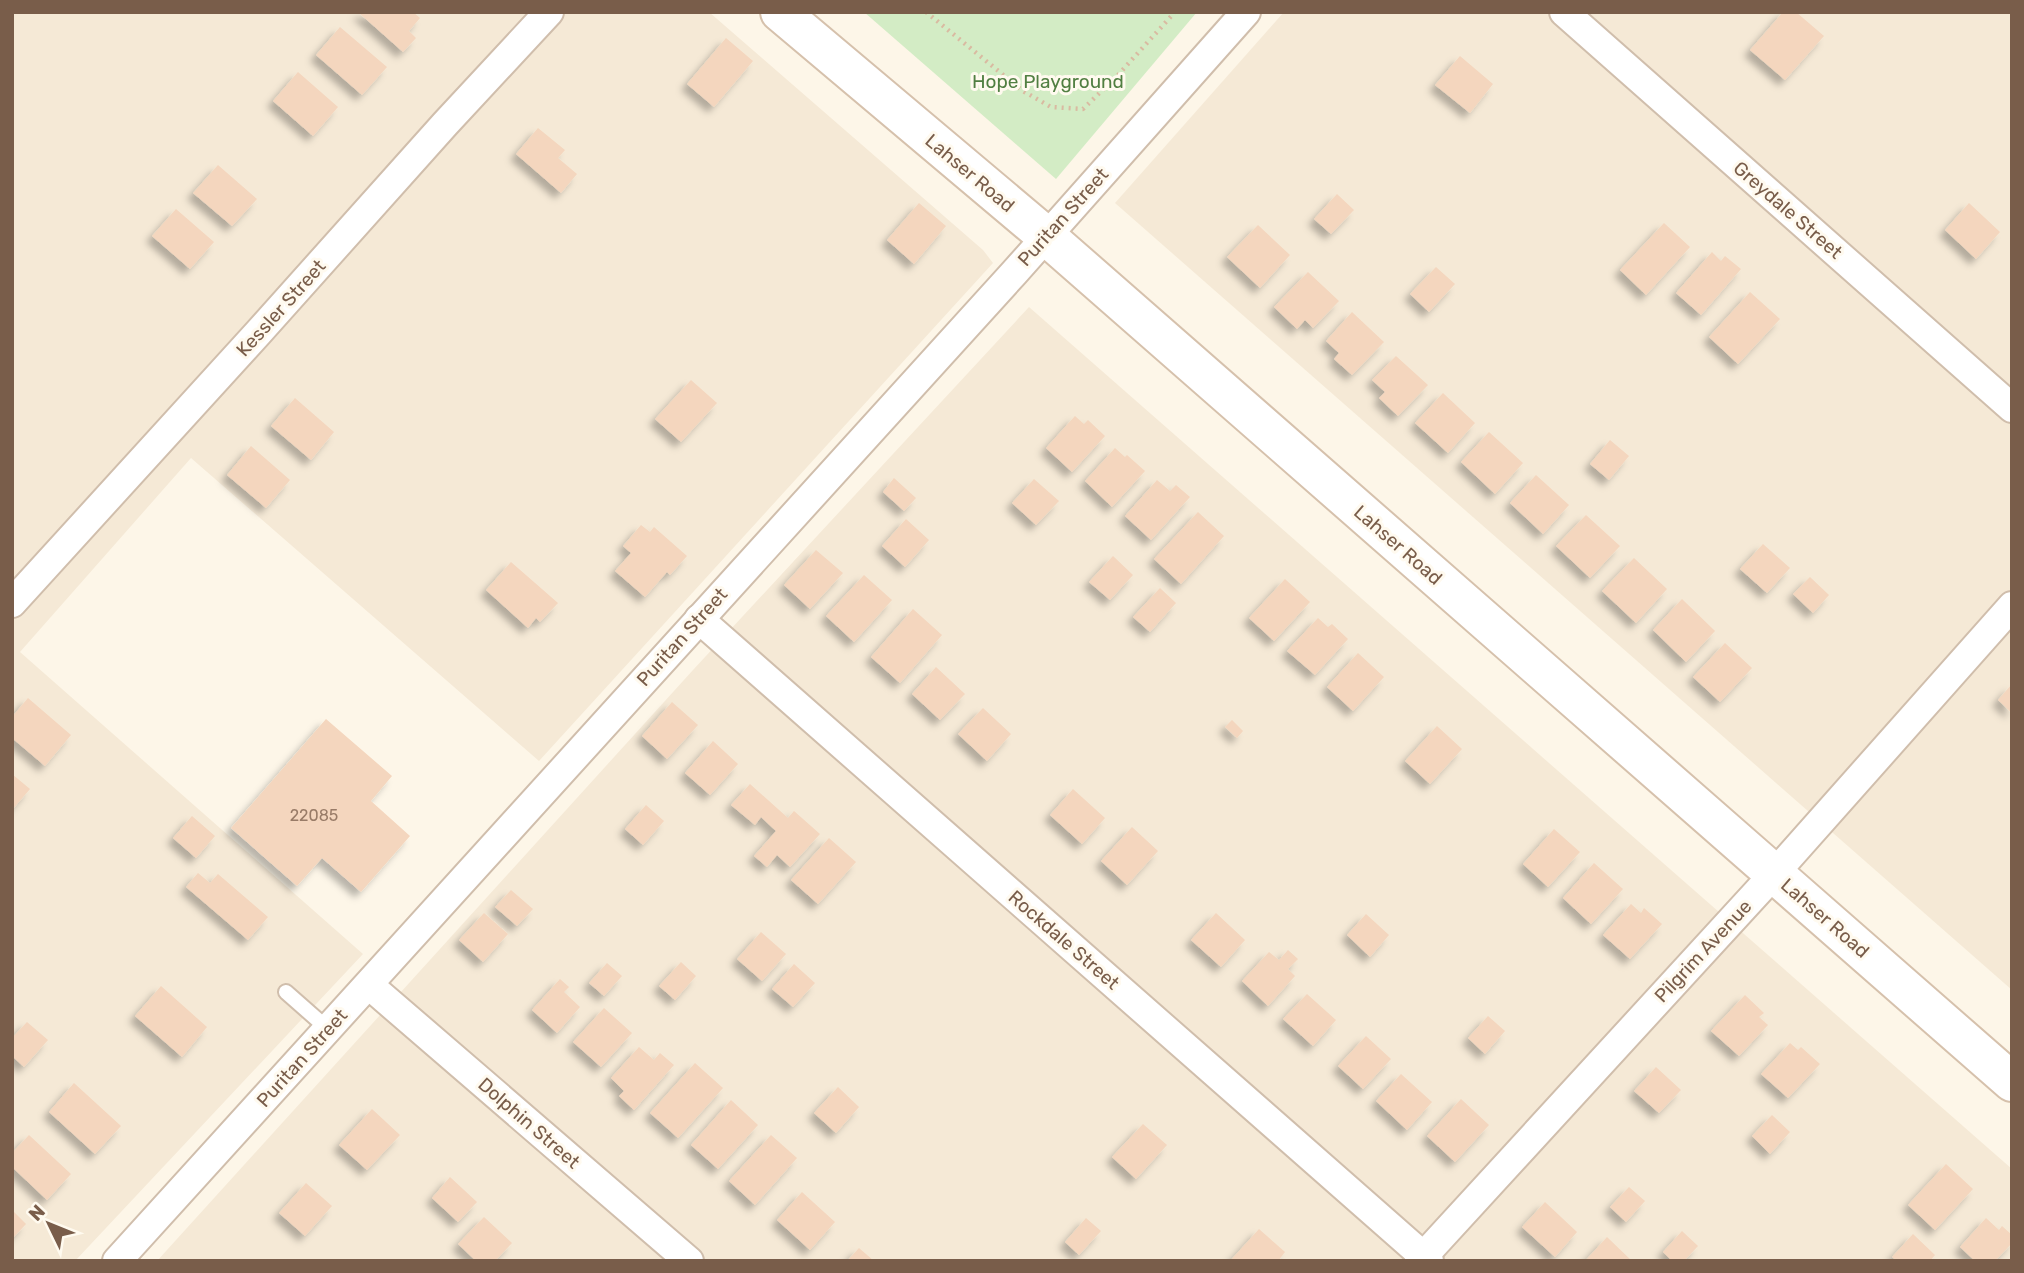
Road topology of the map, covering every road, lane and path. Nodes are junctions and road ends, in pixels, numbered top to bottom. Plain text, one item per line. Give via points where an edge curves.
1 (549, 12) edge
2 (780, 12) edge
3 (926, 12) edge
4 (1175, 12) edge
5 (1246, 12) edge
6 (1564, 12) edge
7 (1046, 236) junction
8 (2012, 408) edge
9 (12, 603) edge
10 (2012, 606) edge
11 (699, 619) junction
12 (1774, 874) junction
13 (369, 985) junction
14 (285, 992) dead end
15 (328, 1029) junction
16 (2012, 1082) edge
17 (1424, 1259) edge
18 (117, 1261) edge
19 (689, 1261) edge

1 - 9 street, Kessler Street
2 - 7 main road, Lahser Road
3 - 4 path via 1023,91 1051,107 1083,109
5 - 7 street, Puritan Street
6 - 8 street, Greydale Street
7 - 11 street, Puritan Street
7 - 12 main road, Lahser Road
10 - 12 street, Pilgrim Avenue
11 - 13 street, Puritan Street
11 - 17 street, Rockdale Street
12 - 16 main road, Lahser Road
12 - 17 street, Pilgrim Avenue
13 - 15 street, Puritan Street
13 - 19 street, Dolphin Street
14 - 15 lane
15 - 18 street, Puritan Street

